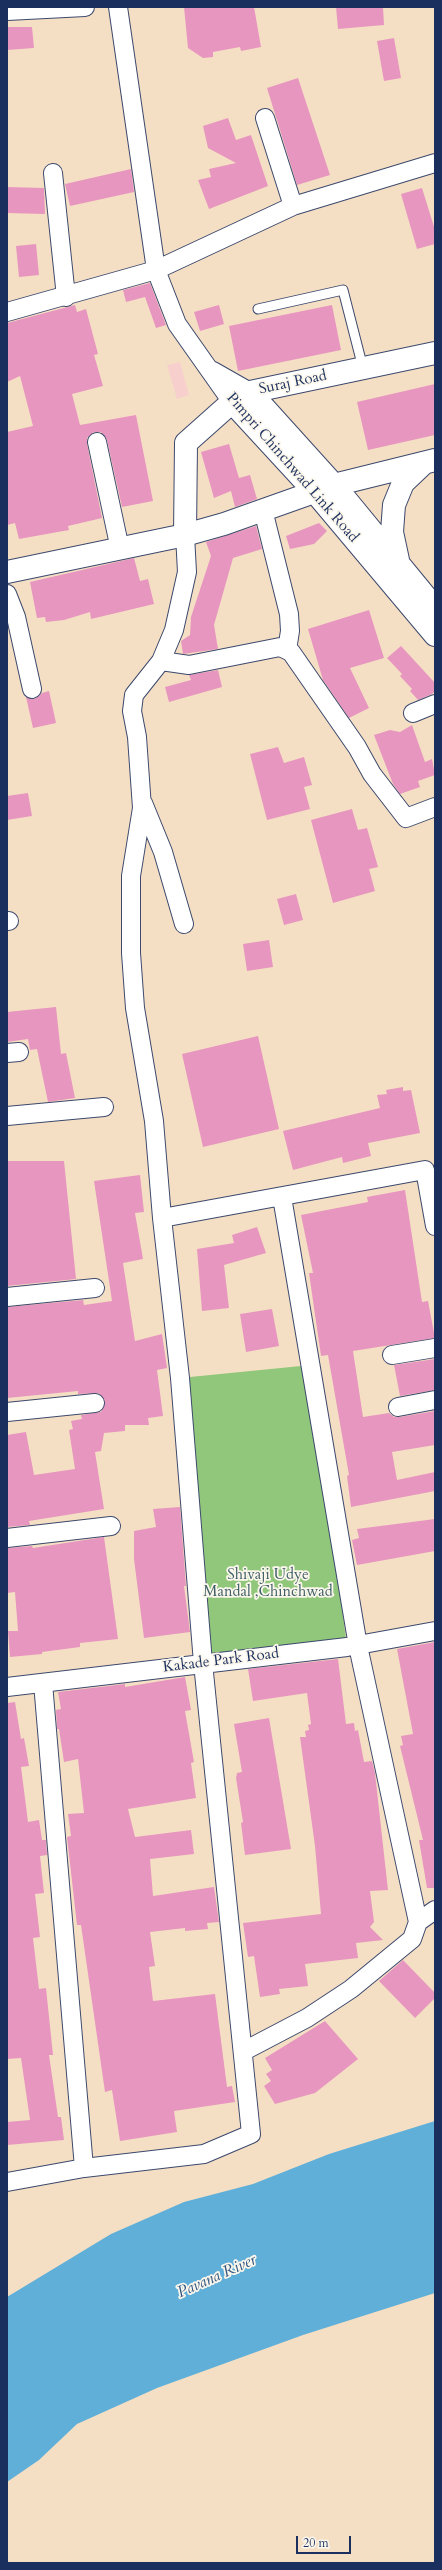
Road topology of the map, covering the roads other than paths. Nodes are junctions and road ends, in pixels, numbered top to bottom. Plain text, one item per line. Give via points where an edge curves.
1 (85, 7) edge
2 (118, 7) edge
3 (7, 11) edge
4 (265, 118) dead end
5 (435, 163) edge
6 (53, 173) dead end
7 (293, 206) junction
8 (156, 270) junction
9 (66, 297) junction
10 (258, 310) dead end
11 (7, 312) edge
12 (435, 353) edge
13 (362, 368) junction
14 (241, 397) junction
15 (97, 442) dead end
16 (429, 462) edge
17 (324, 488) junction
18 (263, 510) junction
19 (185, 535) junction
20 (120, 549) junction
21 (7, 572) edge
22 (393, 572) junction
23 (7, 594) edge
24 (435, 608) edge
25 (435, 635) edge
26 (287, 650) junction
27 (161, 661) junction
28 (32, 689) dead end
29 (435, 704) edge
30 (413, 713) dead end
31 (141, 799) junction
32 (435, 807) edge
33 (184, 924) dead end
34 (104, 1107) dead end
35 (7, 1116) edge
36 (282, 1197) junction
37 (162, 1218) junction
38 (435, 1226) edge
39 (95, 1288) dead end
40 (7, 1297) edge
41 (435, 1348) edge
42 (392, 1355) dead end
43 (435, 1400) edge
44 (95, 1403) dead end
45 (398, 1407) dead end
46 (7, 1412) edge
47 (111, 1526) dead end
48 (7, 1538) edge
49 (435, 1631) edge
50 (358, 1646) junction
51 (203, 1663) junction
52 (43, 1683) junction
53 (7, 1687) edge
54 (435, 1910) edge
55 (418, 1922) junction
56 (244, 2051) junction
57 (84, 2168) junction
58 (7, 2182) edge

1 - 3 street
2 - 8 street, Pimpri Chinchwad Link Road
4 - 7 street
5 - 7 street
6 - 9 street
7 - 8 street
8 - 9 street
8 - 14 street, Pimpri Chinchwad Link Road via 177,324 209,369
9 - 11 street
10 - 13 lane via 343,290
12 - 13 main road, Suraj Road
13 - 14 main road, Suraj Road
14 - 17 main road, Pimpri Chinchwad Link Road
14 - 19 main road, Suraj Road via 186,443
15 - 20 street
16 - 17 main road
16 - 22 main road via 403,483 394,505
17 - 18 main road
17 - 22 main road, Pimpri Chinchwad Link Road
18 - 19 main road
18 - 26 street via 289,614
19 - 20 main road
19 - 27 street via 187,572 174,630
20 - 21 main road
22 - 24 main road, Pimpri Chinchwad Link Road
22 - 25 main road, Pimpri Chinchwad Link Road
23 - 28 street via 16,617
26 - 27 street via 280,647 189,665
26 - 32 street via 291,652 357,747 372,774 406,818
27 - 31 street via 134,696 133,701
29 - 30 street
31 - 33 street via 163,852
31 - 37 street via 142,808 131,876 131,953 139,1036 154,1120
34 - 35 street
36 - 37 street
36 - 38 street via 425,1170
36 - 50 street
37 - 51 street via 180,1378
39 - 40 street
41 - 42 street
43 - 45 street
44 - 46 street
47 - 48 street
49 - 50 street, Kakade Park Road
50 - 51 street, Kakade Park Road
50 - 55 street
51 - 52 street, Kakade Park Road
51 - 56 street
52 - 53 street, Kakade Park Road
52 - 57 street
54 - 55 street
55 - 56 street via 412,1940 351,1990 308,2018
56 - 57 street via 251,2134 204,2154
57 - 58 street

